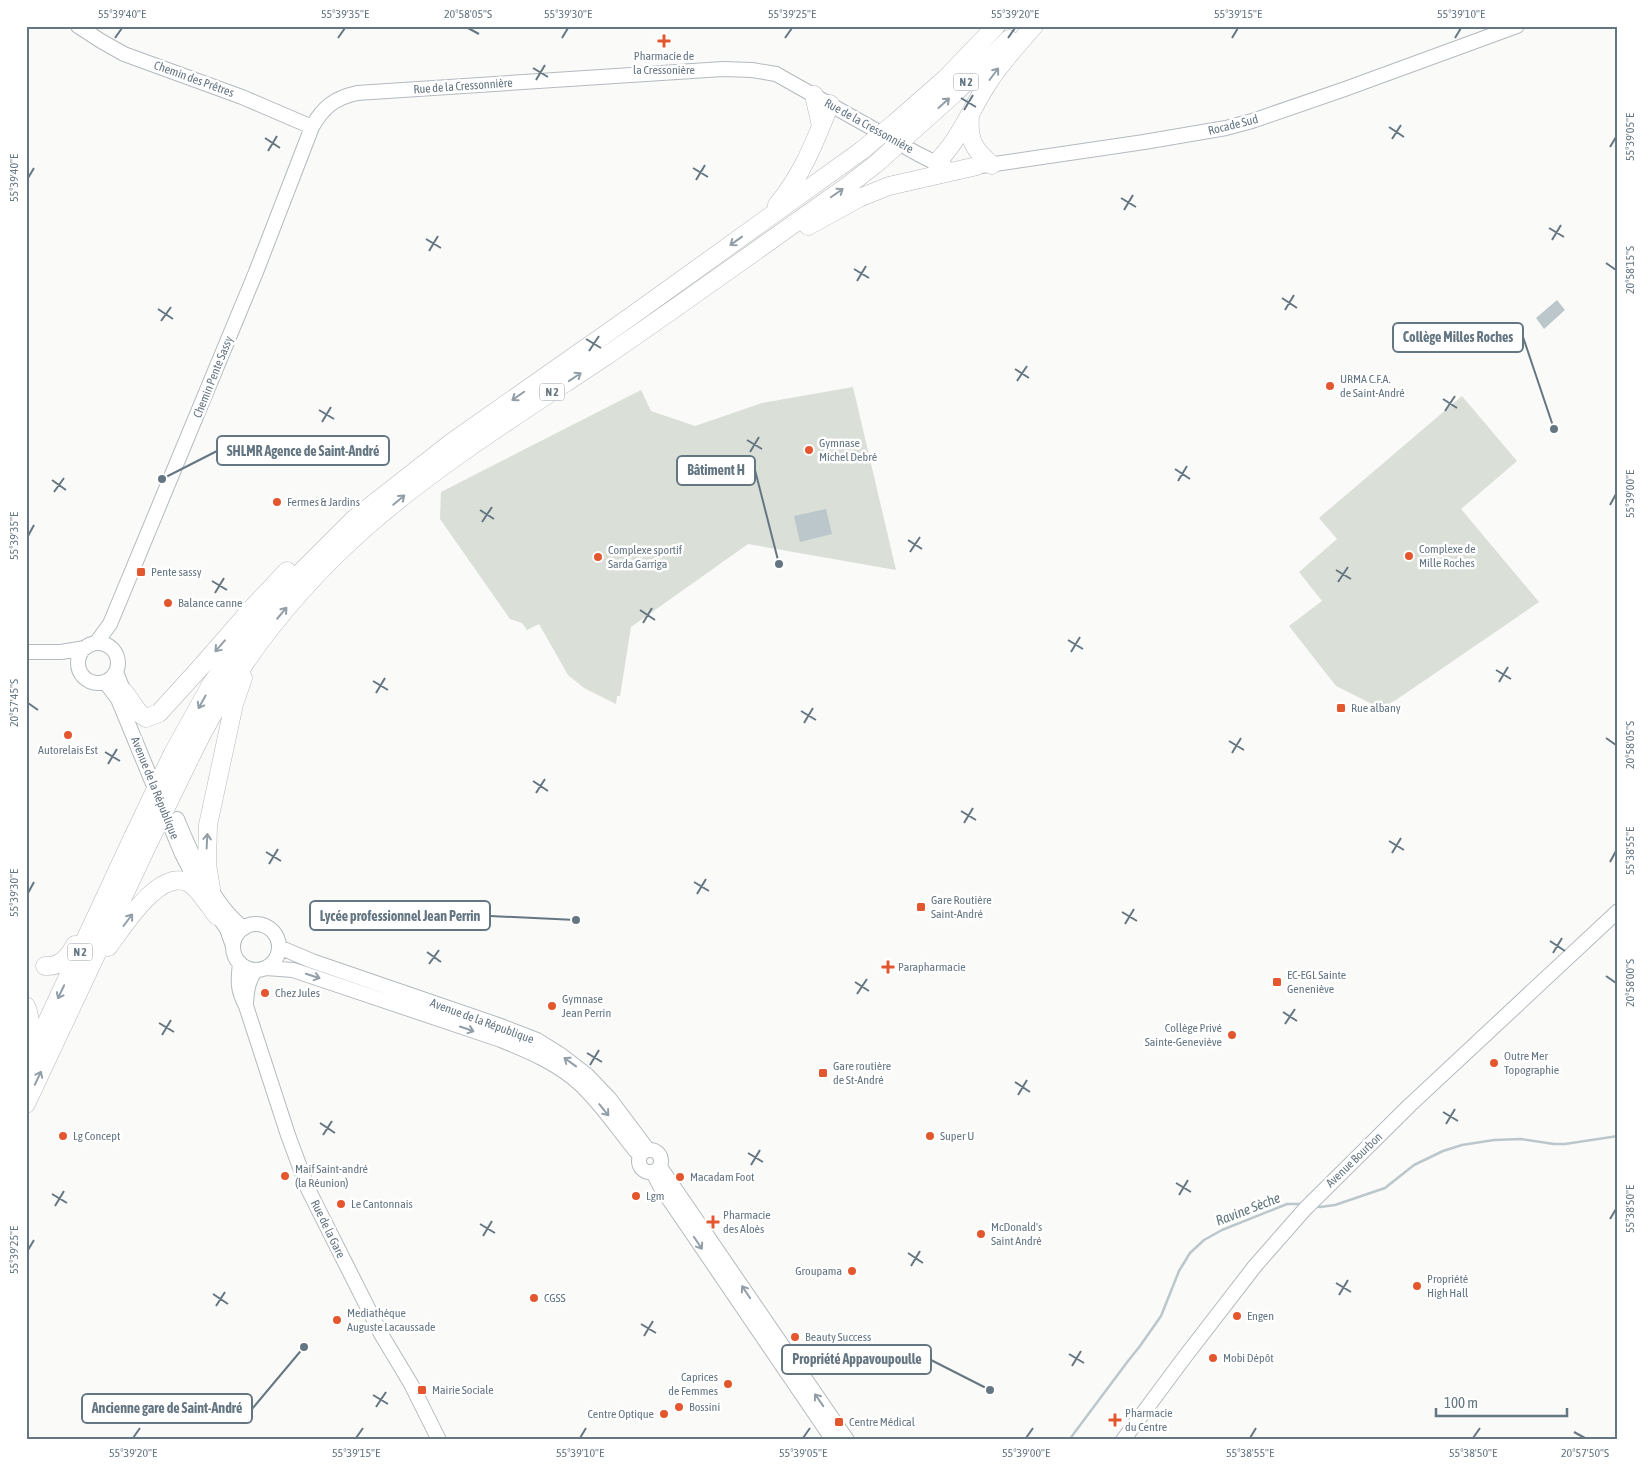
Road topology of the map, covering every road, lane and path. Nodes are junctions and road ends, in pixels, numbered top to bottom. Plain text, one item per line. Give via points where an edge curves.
1 (78, 26) edge
2 (996, 26) edge
3 (1021, 26) edge
4 (1034, 26) edge
5 (1517, 26) edge
6 (814, 96) junction
7 (830, 104) junction
8 (970, 116) junction
9 (821, 126) junction
10 (312, 127) junction
11 (936, 163) junction
12 (985, 166) junction
13 (763, 222) junction
14 (696, 292) junction
15 (452, 442) junction
16 (110, 624) junction
17 (91, 646) junction
18 (112, 648) junction
19 (26, 652) edge
20 (62, 652) junction
21 (253, 652) junction
22 (78, 662) junction
23 (116, 672) junction
24 (105, 682) junction
25 (124, 692) junction
26 (181, 757) junction
27 (141, 841) junction
28 (117, 873) junction
29 (211, 889) junction
30 (1618, 911) edge
31 (217, 916) junction
32 (244, 928) junction
33 (233, 946) junction
34 (279, 947) junction
35 (240, 963) junction
36 (45, 966) dead end
37 (261, 969) junction
38 (26, 1006) edge
39 (246, 1006) junction
40 (26, 1039) edge
41 (50, 1053) junction
42 (26, 1067) edge
43 (26, 1104) edge
44 (644, 1153) junction
45 (656, 1170) junction
46 (439, 1440) edge
47 (833, 1440) edge
48 (847, 1440) edge
49 (1123, 1440) edge

1 - 10 main road, Chemin des Prêtres via 124,54 242,97
2 - 13 highway, N 2, bridge via 945,79 896,122
14 -> 3 highway, N 2, bridge via 877,162 955,93
8 -> 4 highway via 988,82
5 - 12 main road, Rocade Sud via 1252,121 1188,135
6 - 7 main road, Rue de la Cressonnière
6 - 9 highway
6 - 10 main road, Rue de la Cressonnière via 776,74 752,70 480,84 347,95 326,107
7 - 9 highway
7 - 11 main road, Rue de la Cressonnière
8 - 11 highway via 952,146
8 - 12 highway via 972,140
9 - 13 highway via 801,172
10 - 16 main road, Chemin Pente Sassy via 256,272
11 - 12 main road, Rocade Sud via 944,166
12 - 14 highway via 889,186 859,198
13 -> 15 highway, N 2
21 -> 14 highway, N 2 via 304,588 364,529 411,490
15 -> 25 highway via 350,510 282,576 159,714 142,716
15 -> 26 highway, N 2 via 354,519 295,578 245,637 212,684
16 - 17 main road, Chemin Pente Sassy
16 - 18 main road, Chemin Pente Sassy
17 - 18 main road via 104,644
17 - 20 main road
17 - 22 main road via 82,652
18 - 23 main road via 118,660
19 - 20 main road
20 - 22 main road
21 - 26 highway, N 2
29 -> 21 highway via 207,864 208,825 234,704
22 - 24 main road via 80,672 87,679
23 - 24 main road
23 - 25 main road, Avenue de la République
24 - 31 main road, Avenue de la République via 118,699 182,854
25 - 29 main road, Avenue de la République via 183,834
26 - 27 highway, N 2, bridge
27 - 28 highway, N 2
27 - 41 highway, N 2
28 - 36 highway via 69,955 62,963
28 -> 42 highway, N 2
29 - 32 main road, Avenue de la République via 234,921
30 - 49 main road, Avenue Bourbon via 1410,1105 1310,1204 1255,1266
31 - 33 main road, Avenue de la République via 227,929
41 -> 31 highway via 107,949 132,915 157,889 176,880 190,884
32 - 33 main road via 236,936
32 - 34 main road via 264,926 274,933
33 - 35 main road
34 - 37 main road via 274,962
44 -> 34 main road, Avenue de la République via 609,1098 587,1075 537,1040
35 - 37 main road via 247,968
35 - 39 main road, Rue de la Gare via 238,983
37 - 39 main road, Rue de la Gare via 247,988
37 -> 44 main road, Avenue de la République via 293,970 532,1053 580,1084 635,1150
38 - 40 highway via 30,1029
39 - 46 main road, Rue de la Gare via 308,1189
43 -> 41 highway, N 2
44 - 45 main road via 654,1151 659,1155 661,1160
44 - 45 main road via 639,1162 640,1168 646,1172
45 -> 47 main road via 660,1186
48 -> 45 main road

